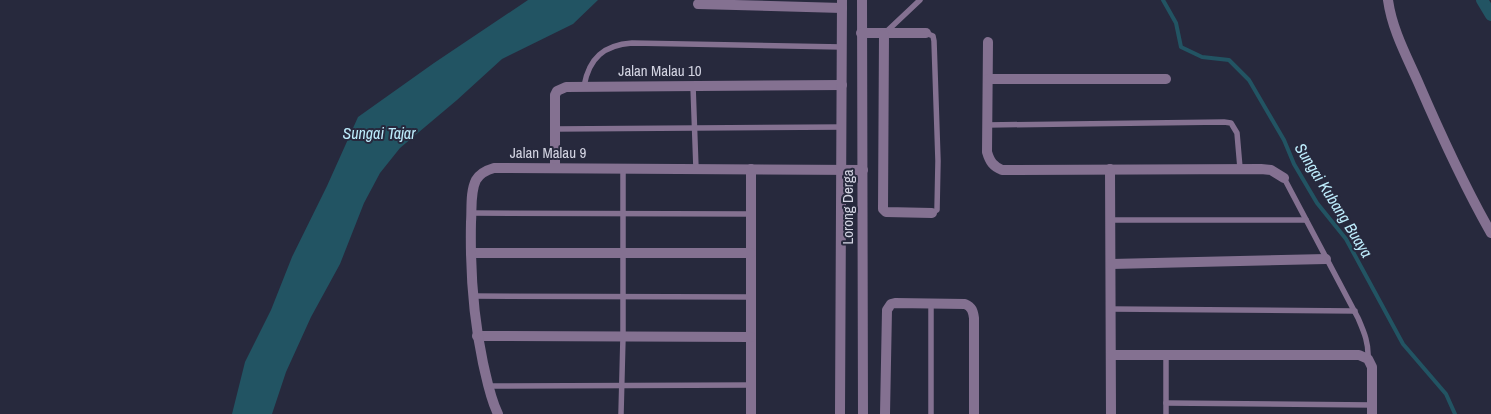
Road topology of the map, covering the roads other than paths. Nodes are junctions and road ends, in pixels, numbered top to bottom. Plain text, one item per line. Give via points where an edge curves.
1 (862, 0) edge
2 (920, 0) edge
3 (1388, 0) edge
4 (699, 2) edge
5 (842, 4) edge
6 (861, 33) junction
7 (926, 33) joint
8 (884, 34) junction
9 (988, 42) dead end
10 (842, 47) junction
11 (988, 79) junction
12 (1166, 79) dead end
13 (584, 86) junction
14 (693, 86) junction
15 (842, 86) junction
16 (987, 125) junction
17 (842, 127) junction
18 (694, 128) junction
19 (554, 129) junction
20 (555, 168) junction
21 (623, 168) junction
22 (1240, 168) junction
23 (696, 169) junction
24 (750, 169) junction
25 (842, 169) junction
26 (1110, 169) junction
27 (863, 170) junction
28 (1284, 178) joint
29 (472, 213) junction
30 (932, 213) joint
31 (622, 214) junction
32 (750, 214) junction
33 (1110, 220) junction
34 (1306, 220) junction
35 (1491, 233) edge
36 (470, 253) junction
37 (622, 253) junction
38 (751, 253) junction
39 (1326, 260) junction
40 (1110, 264) junction
41 (472, 296) junction
42 (622, 296) junction
43 (750, 297) junction
44 (931, 302) junction
45 (1111, 309) junction
46 (1355, 311) junction
47 (477, 336) junction
48 (623, 337) junction
49 (751, 337) junction
50 (1166, 354) junction
51 (1111, 355) junction
52 (1368, 359) junction
53 (750, 384) junction
54 (621, 385) junction
55 (488, 386) junction
56 (1166, 403) junction
57 (1372, 409) edge
58 (498, 414) edge
59 (621, 414) edge
60 (751, 414) edge
61 (840, 414) edge
62 (862, 414) edge
63 (885, 414) edge
64 (931, 414) edge
65 (974, 414) edge
66 (1111, 414) edge
67 (1166, 414) edge

1 - 6 street, Lorong Derga
2 - 8 lane
3 - 35 street via 1393,25 1423,95
4 - 5 street
5 - 10 street
6 - 8 street
6 - 27 street, Lorong Derga
7 - 8 street
7 - 30 lane via 933,36 935,59 938,161 937,210
8 - 30 street via 883,209 886,212
9 - 11 street
10 - 13 lane via 622,44 612,46 594,60
10 - 15 street
11 - 12 street
11 - 16 street
13 - 14 street, Jalan Malau 10
13 - 19 street, Jalan Malau 10 via 557,91
14 - 15 street, Jalan Malau 10
14 - 18 lane
15 - 17 street
16 - 22 lane via 1231,123 1237,133
16 - 26 street via 990,161 1002,170
17 - 18 lane
17 - 25 street
18 - 19 lane
18 - 23 lane
19 - 20 street, Jalan Malau 10
20 - 21 street, Jalan Malau 9
20 - 29 street, Jalan Malau 9 via 494,168 486,171 479,175 473,188
21 - 23 street, Jalan Malau 9
21 - 31 lane
22 - 26 street
22 - 28 street via 1271,170
23 - 24 street, Jalan Malau 9
24 - 25 street, Jalan Malau 9
24 - 32 street
25 - 27 street, Jalan Malau 9
25 - 61 street
26 - 33 street
27 - 62 street, Lorong Derga
28 - 34 lane
29 - 31 lane
29 - 36 street, Jalan Malau 9
31 - 32 lane
31 - 37 lane
32 - 38 street
33 - 34 lane
33 - 40 street
34 - 39 lane
36 - 37 street
36 - 41 street, Jalan Malau 9
37 - 38 street
37 - 42 lane
38 - 43 street
39 - 40 street
39 - 46 lane
40 - 45 street
41 - 42 lane
41 - 47 street, Jalan Malau 9
42 - 43 lane
42 - 48 lane
43 - 49 street
44 - 63 street via 895,303 887,310
44 - 64 lane
44 - 65 street via 965,304 973,311
45 - 46 lane
45 - 51 street
46 - 52 lane via 1369,349
47 - 48 street
47 - 55 street, Jalan Malau 9
48 - 49 street
48 - 54 lane
49 - 53 street
50 - 51 street
50 - 52 street via 1359,355
50 - 56 lane
51 - 66 street
52 - 57 street via 1372,367
53 - 54 lane
53 - 60 street
54 - 55 lane
54 - 59 lane
55 - 58 street, Jalan Malau 9
56 - 57 lane
56 - 67 lane

